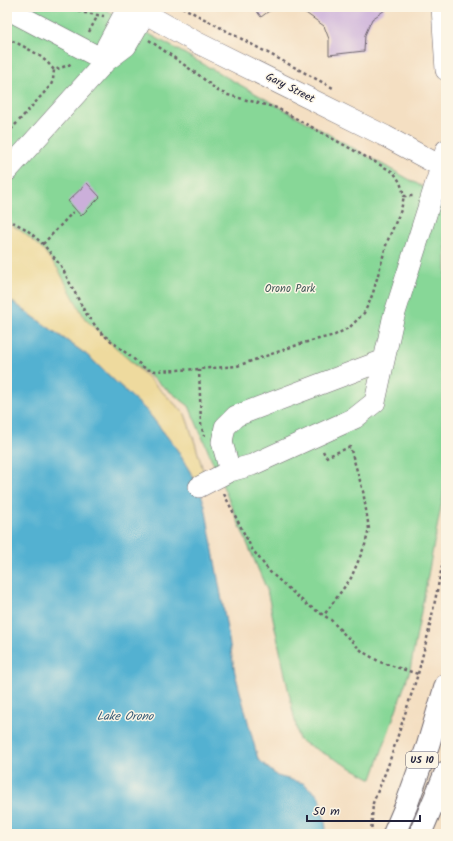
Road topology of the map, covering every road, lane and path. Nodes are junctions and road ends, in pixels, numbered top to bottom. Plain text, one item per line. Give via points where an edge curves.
1 (67, 7) edge
2 (182, 7) edge
3 (442, 7) edge
4 (7, 9) edge
5 (144, 10) edge
6 (98, 15) junction
7 (107, 16) dead end
8 (88, 33) dead end
9 (7, 38) edge
10 (148, 39) dead end
11 (75, 58) dead end
12 (106, 61) junction
13 (54, 70) junction
14 (446, 70) edge
15 (336, 90) dead end
16 (7, 134) edge
17 (444, 162) edge
18 (7, 171) edge
19 (404, 196) junction
20 (415, 196) dead end
21 (73, 212) dead end
22 (7, 219) edge
23 (43, 244) junction
24 (384, 360) junction
25 (199, 370) junction
26 (204, 438) dead end
27 (326, 457) dead end
28 (226, 479) junction
29 (199, 487) dead end
30 (446, 547) edge
31 (324, 615) junction
32 (418, 674) junction
33 (446, 685) edge
34 (446, 772) edge
35 (371, 834) edge
36 (394, 834) edge
37 (420, 834) edge

1 - 6 path
2 - 15 path
3 - 14 street
4 - 12 street
5 - 12 street via 126,46
5 - 17 street, Gary Street via 196,42 385,136
6 - 7 path
6 - 8 path
9 - 13 path via 39,55
10 - 19 path via 218,91 277,108 393,172 398,178
11 - 13 path via 69,66
12 - 18 street
13 - 16 path via 51,85
17 - 24 street via 393,320
19 - 20 path
19 - 25 path via 369,303 364,313 350,327 335,335 303,343 237,366
21 - 23 path
22 - 23 path
23 - 25 path via 61,266 85,312 100,332 146,369
24 - 28 street via 375,402 355,418 252,464
24 - 28 street via 236,416 225,427 222,442
25 - 26 path
27 - 31 path via 350,447 364,491 369,529 351,578
28 - 29 street
28 - 31 path via 252,549 270,572 306,604
30 - 32 path
31 - 32 path via 363,652 380,662
32 - 35 path via 373,802
33 - 36 highway, US 10 via 428,745
34 - 37 highway, US 10

